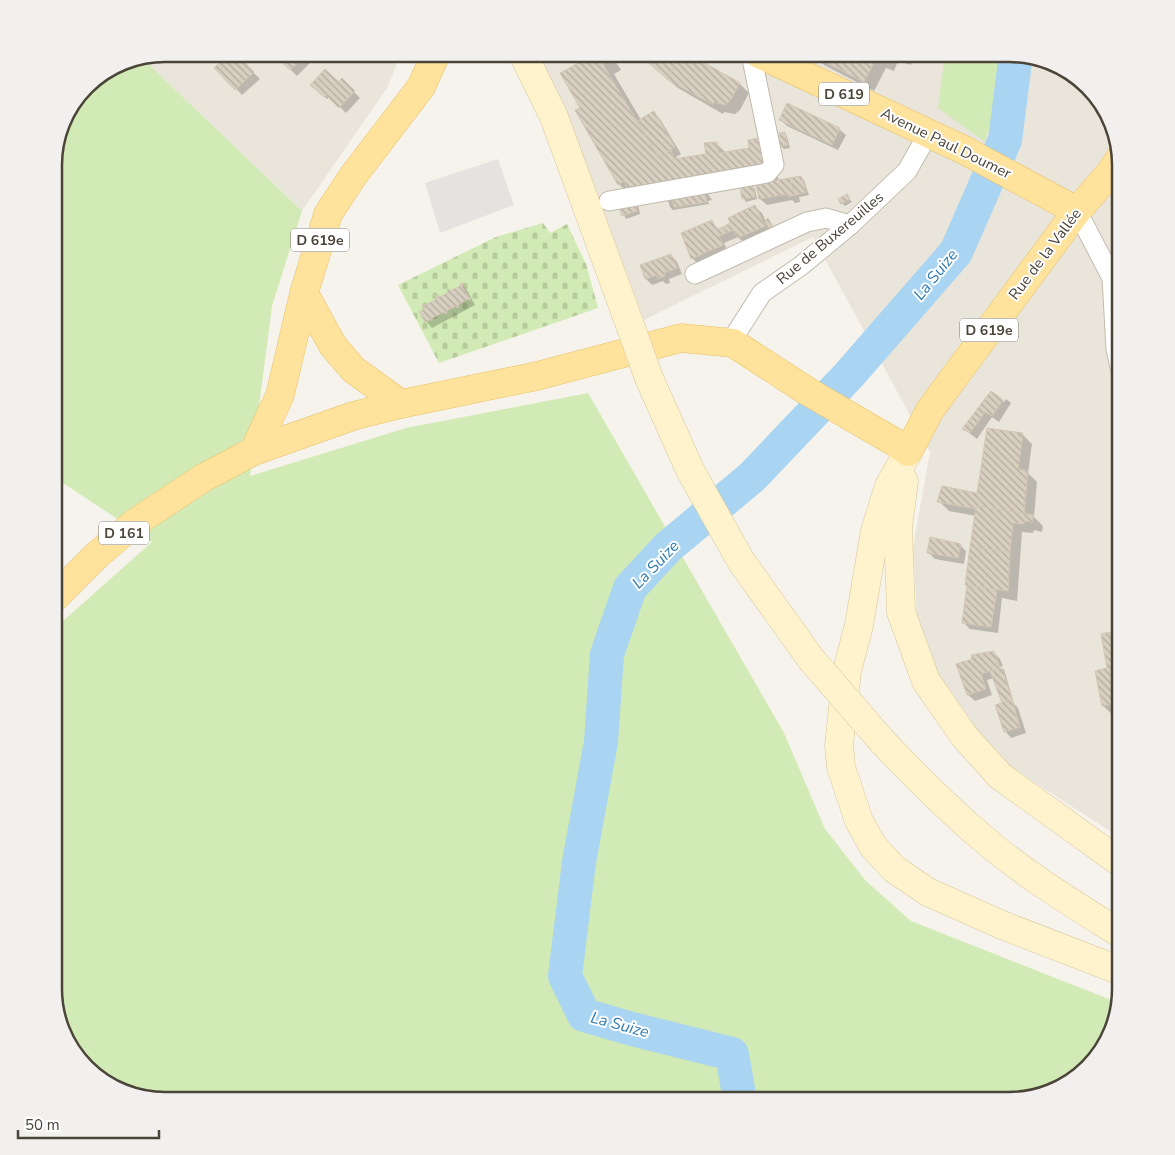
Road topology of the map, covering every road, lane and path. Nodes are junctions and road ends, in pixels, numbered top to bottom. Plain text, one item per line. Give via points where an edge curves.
1 (432, 63) edge
2 (528, 63) edge
3 (754, 63) edge
4 (778, 63) edge
5 (928, 134) junction
6 (1112, 170) edge
7 (609, 201) dead end
8 (1077, 211) junction
9 (850, 225) junction
10 (695, 274) dead end
11 (1112, 278) edge
12 (304, 293) junction
13 (733, 343) junction
14 (402, 404) junction
15 (254, 451) junction
16 (908, 452) junction
17 (62, 590) edge
18 (1112, 857) edge
19 (1112, 928) edge
20 (1112, 968) edge

1 - 12 main road, D 619e via 421,87 328,214
2 - 19 main road, bridge via 554,117 649,378 676,440 741,561 811,659 920,780 987,842
3 - 7 street via 774,165 767,173
4 - 5 main road, Avenue Paul Doumer / D 619
5 - 8 main road, Avenue Paul Doumer / D 619
5 - 9 street, Rue de Buxereuilles via 907,171
6 - 8 main road, Rue de la Vallée
8 - 11 street
8 - 16 main road, Rue de la Vallée / D 619e via 930,410
9 - 10 street via 826,218 807,222
9 - 13 street, Rue de Buxereuilles via 762,293
12 - 14 main road via 333,346 354,370
12 - 15 main road, D 619e via 280,395
13 - 14 main road via 681,338 537,376
13 - 16 main road
14 - 15 main road via 353,416
15 - 17 main road, D 161 via 202,478 136,522
16 - 18 main road via 898,527 901,612 926,681 964,736 1000,776
16 - 20 main road via 889,486 876,531 847,671 839,745 841,767 858,821 872,846 894,869 928,892

